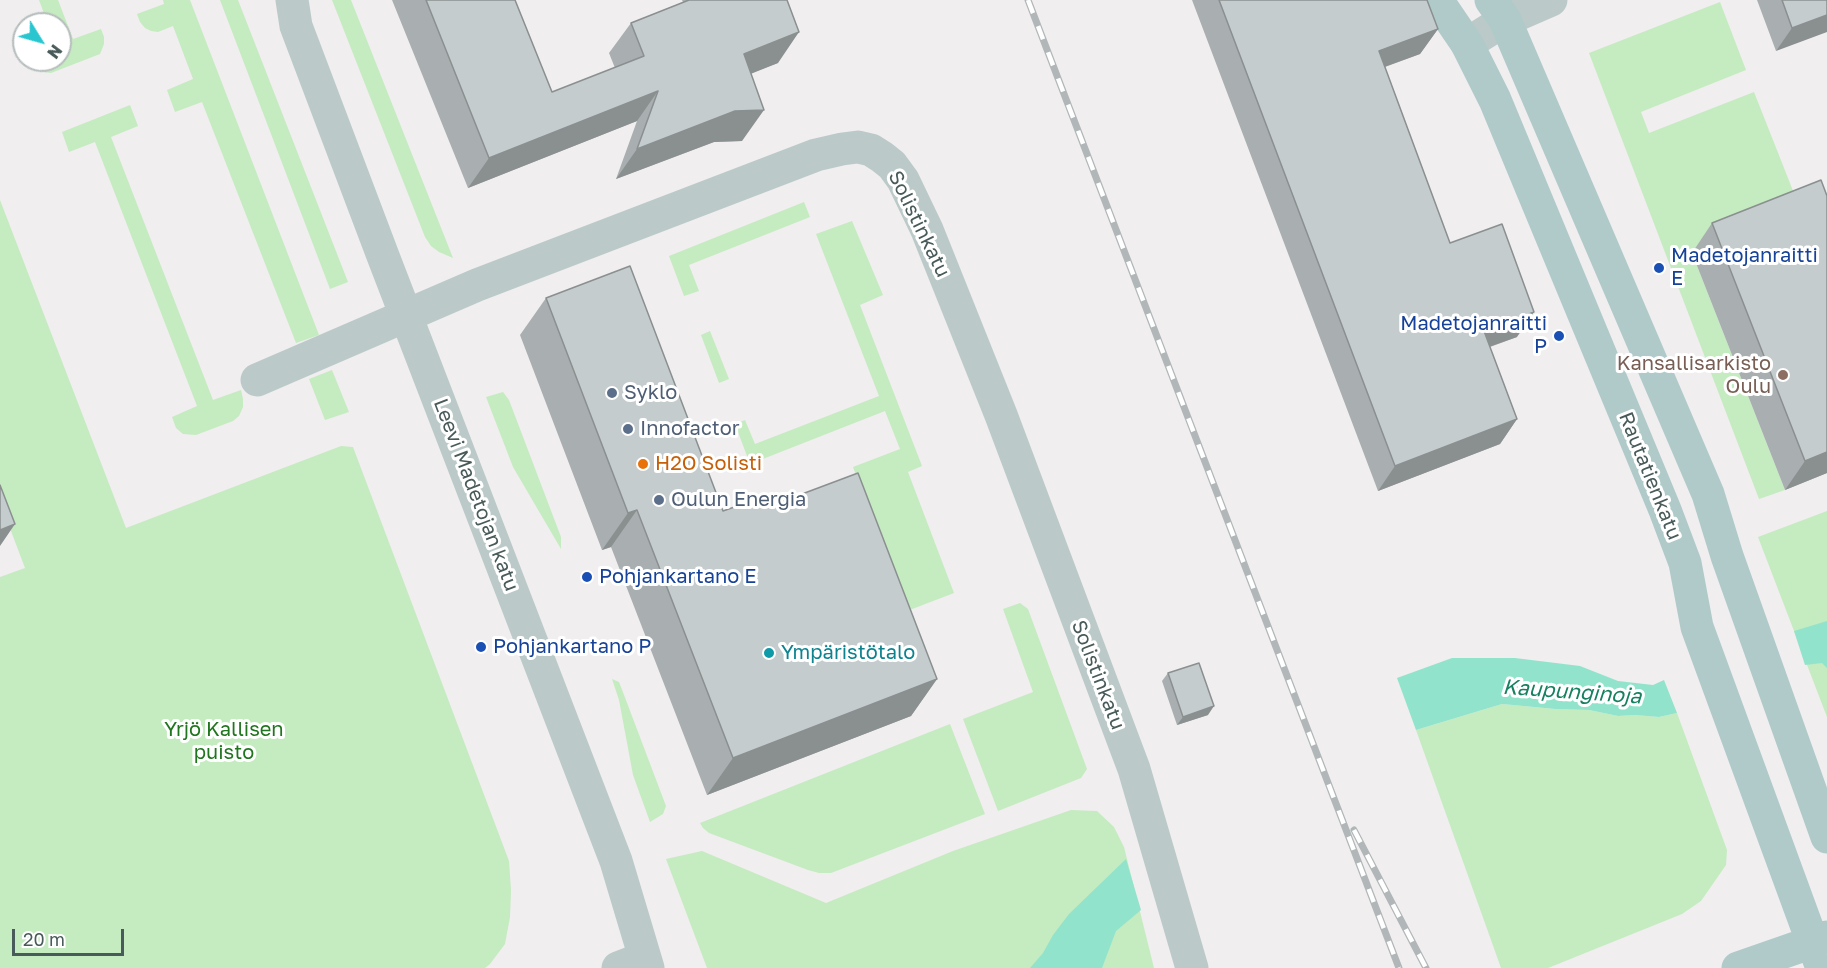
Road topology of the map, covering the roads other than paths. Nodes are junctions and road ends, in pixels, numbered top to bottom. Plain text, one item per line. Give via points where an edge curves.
1 (1437, 0) edge
2 (1551, 0) edge
3 (290, 9) edge
4 (1498, 10) edge
5 (1467, 44) junction
6 (407, 317) junction
7 (257, 380) dead end
8 (1827, 837) edge
9 (1820, 949) edge
10 (637, 965) edge
11 (1192, 968) edge
12 (1738, 968) edge

1 - 5 main road, Rautatienkatu
2 - 4 street
3 - 6 street, Leevi Madetojan katu
4 - 5 street
4 - 8 main road via 1708,494
5 - 9 main road, Rautatienkatu via 1495,100 1665,510 1685,563 1697,627
6 - 7 street, Solistinkatu
6 - 10 street, Leevi Madetojan katu via 616,861
6 - 11 street, Solistinkatu via 477,285 816,155 858,147 871,150 892,165 927,230 1134,769
9 - 12 main road

